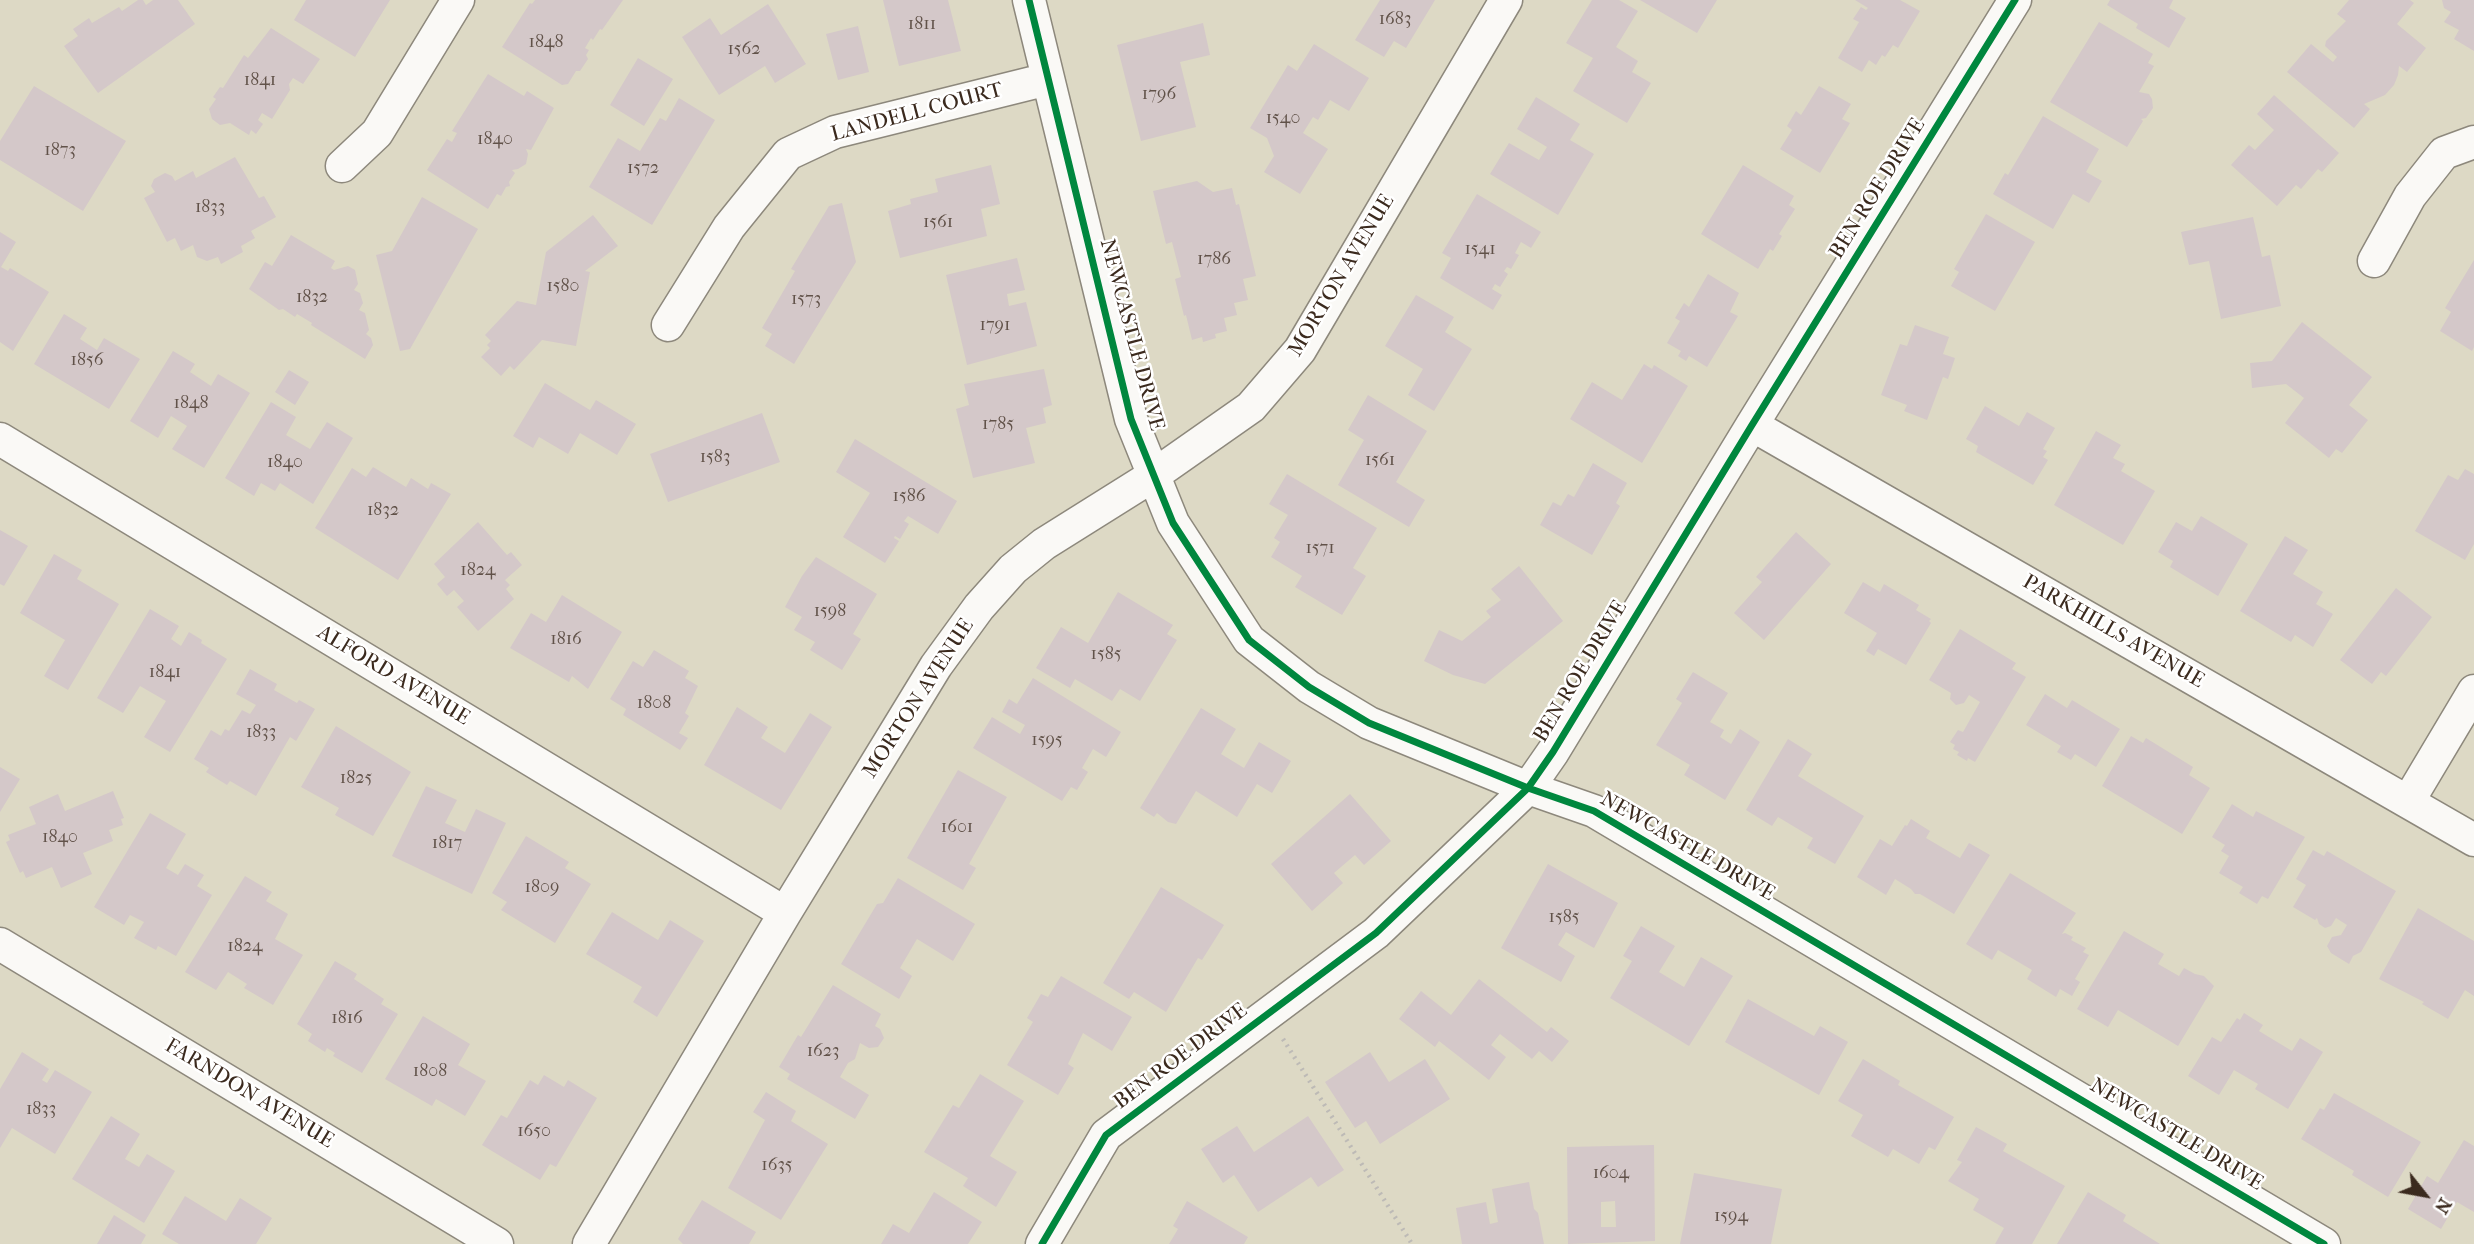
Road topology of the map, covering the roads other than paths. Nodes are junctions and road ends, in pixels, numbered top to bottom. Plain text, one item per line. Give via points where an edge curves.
1 (458, 0) edge
2 (1029, 0) edge
3 (1506, 0) edge
4 (2015, 0) edge
5 (1048, 79) junction
6 (2474, 142) edge
7 (342, 166) dead end
8 (2374, 261) dead end
9 (668, 325) dead end
10 (1752, 425) junction
11 (0, 439) edge
12 (1154, 475) junction
13 (2474, 691) edge
14 (1528, 788) junction
15 (2409, 800) junction
16 (2474, 839) edge
17 (785, 914) junction
18 (0, 944) edge
19 (497, 1244) edge
20 (589, 1244) edge
21 (1042, 1244) edge
22 (2323, 1244) edge

1 - 7 street via 377,134
2 - 5 street, NEWCASTLE DRIVE
3 - 12 street, MORTON AVENUE via 1300,350 1251,407
4 - 10 street, BEN ROE DRIVE
5 - 9 street, LANDELL COURT via 835,132 788,154 729,227
5 - 12 street, NEWCASTLE DRIVE via 1131,419
6 - 8 street via 2444,153 2410,196
10 - 14 street, BEN ROE DRIVE
10 - 15 street, PARKHILLS AVENUE
11 - 17 street, ALFORD AVENUE
12 - 14 street, NEWCASTLE DRIVE via 1173,523 1249,640 1309,687 1368,723
12 - 17 street, MORTON AVENUE via 1044,544 1013,569 979,607 936,666
13 - 15 street
14 - 21 street, BEN ROE DRIVE via 1376,933 1106,1135
14 - 22 street, NEWCASTLE DRIVE via 1594,811
15 - 16 street, PARKHILLS AVENUE
17 - 20 street, MORTON AVENUE
18 - 19 street, FARNDON AVENUE

